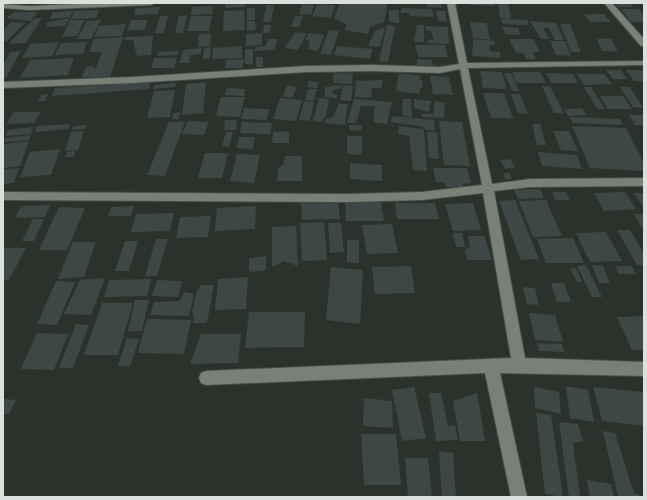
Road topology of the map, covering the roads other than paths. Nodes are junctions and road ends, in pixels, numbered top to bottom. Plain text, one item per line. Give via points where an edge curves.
1 (151, 3) edge
2 (451, 3) edge
3 (608, 3) edge
4 (3, 6) edge
5 (644, 44) edge
6 (644, 63) edge
7 (462, 66) junction
8 (3, 85) edge
9 (644, 182) edge
10 (488, 188) junction
11 (3, 196) edge
12 (519, 365) junction
13 (491, 366) junction
14 (644, 369) edge
15 (206, 378) dead end
16 (519, 497) edge

1 - 4 street via 29,8
2 - 7 street
3 - 5 street
6 - 7 street
7 - 8 street via 440,70 307,69
7 - 10 street
9 - 10 street via 530,183
10 - 11 street via 422,196 348,198
10 - 12 street
12 - 13 street
12 - 14 street
13 - 15 street
13 - 16 street

